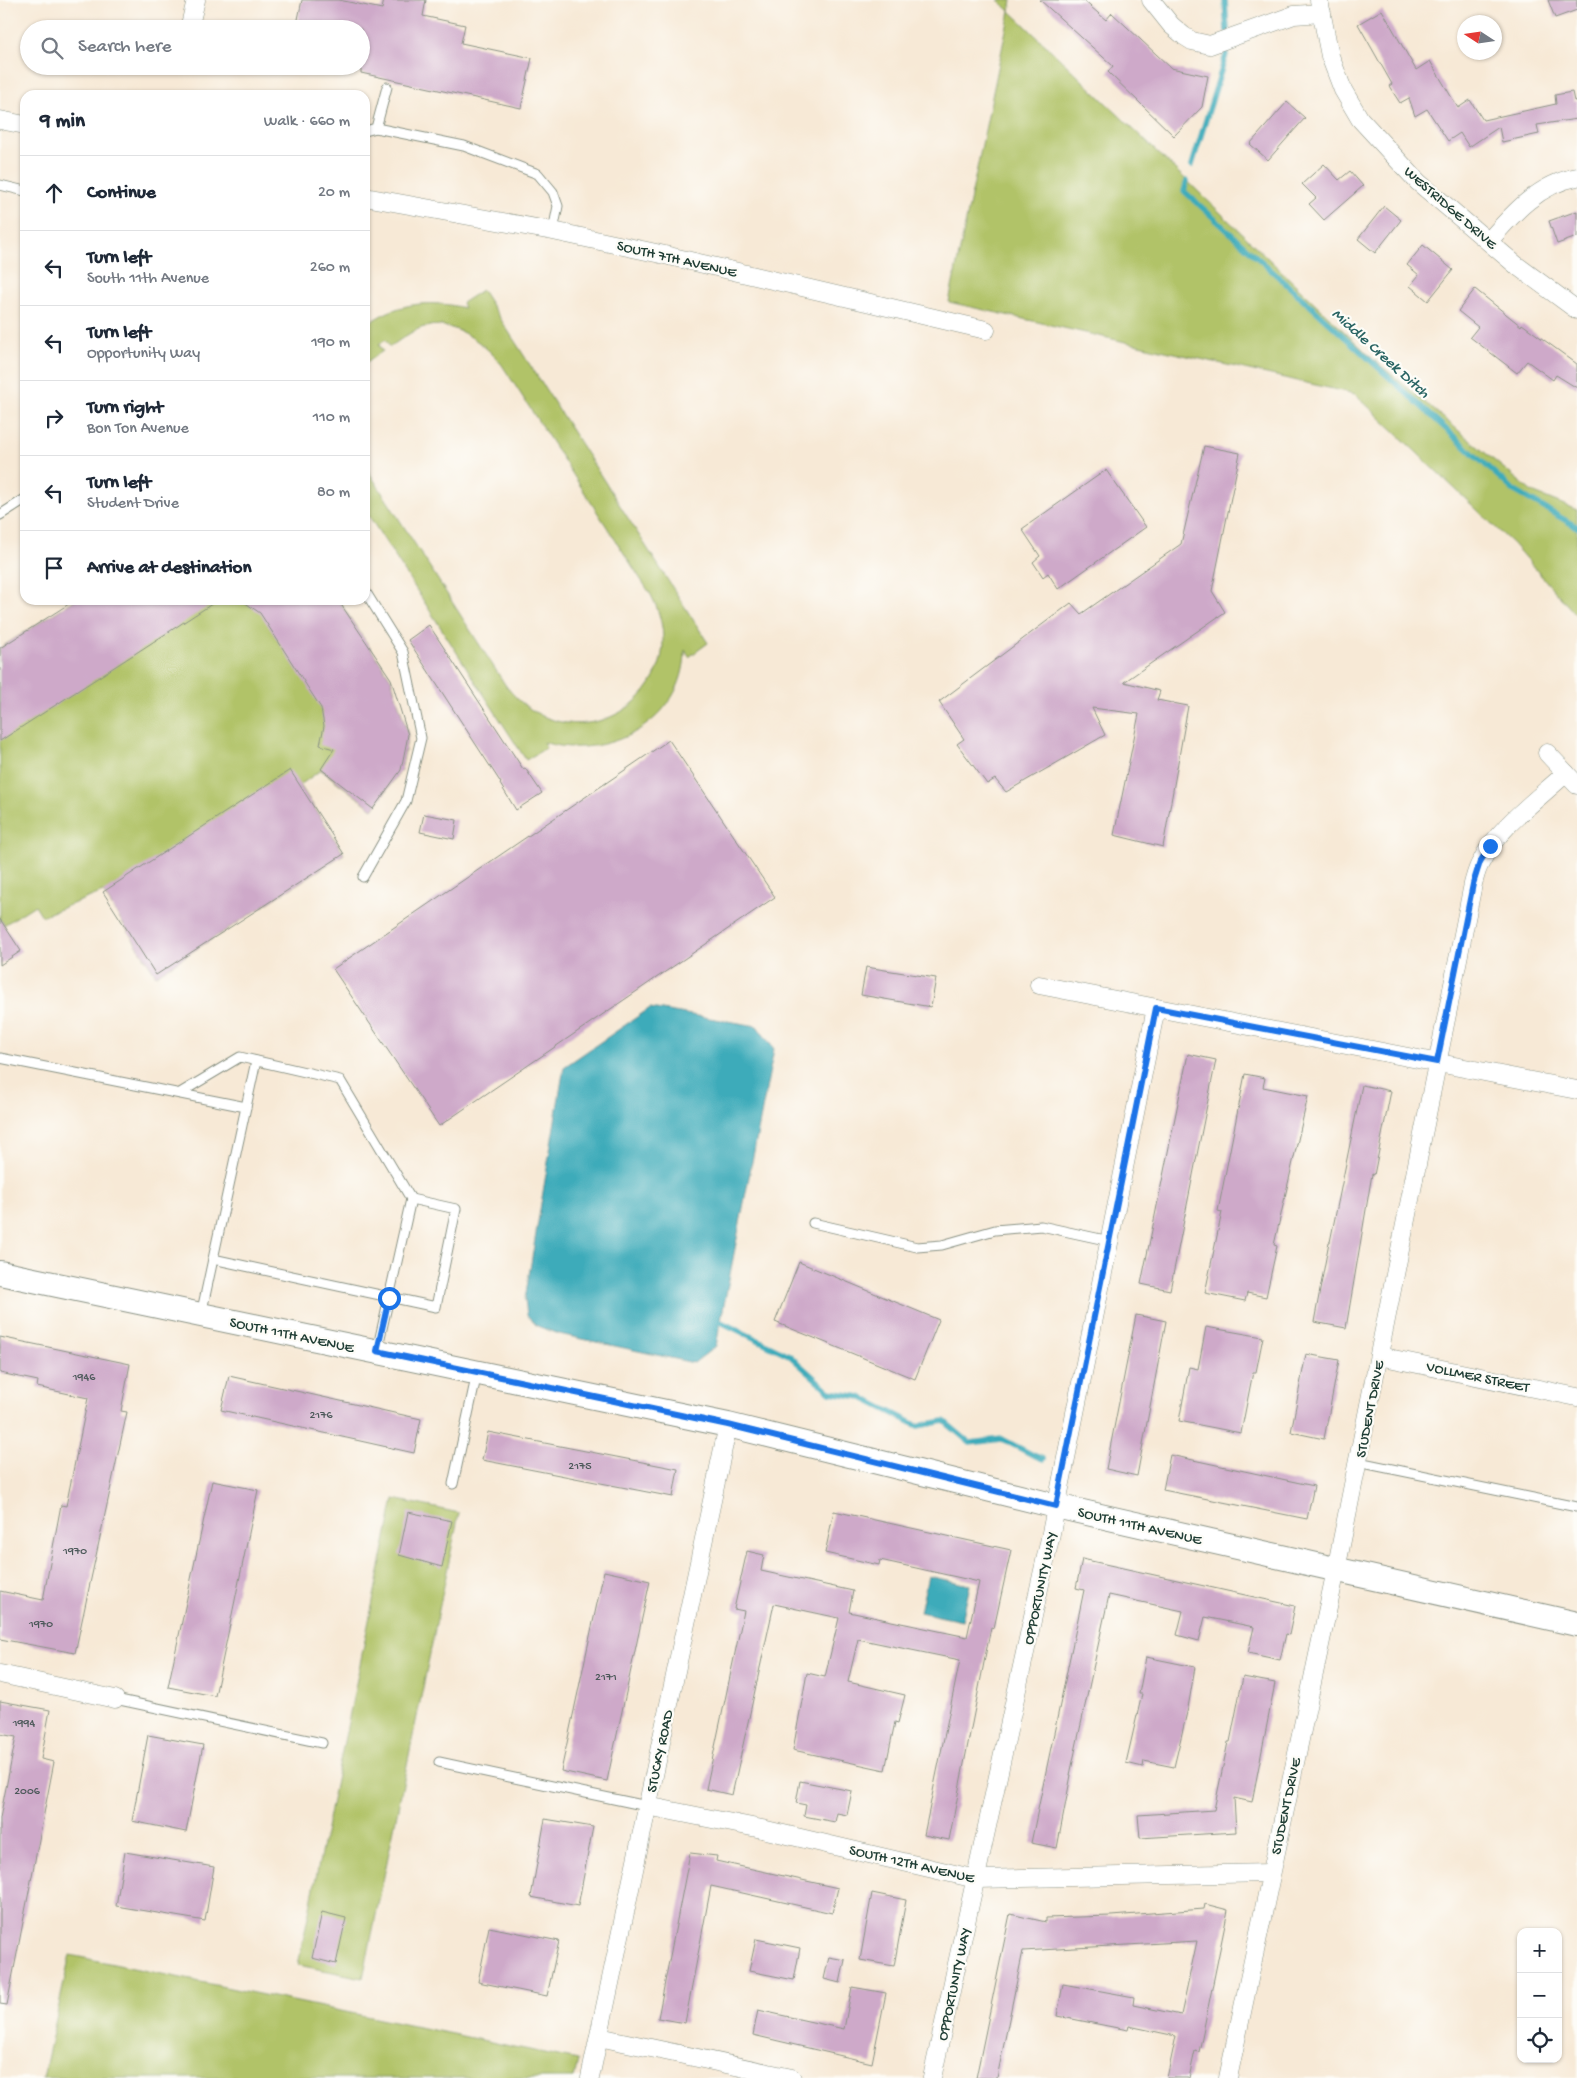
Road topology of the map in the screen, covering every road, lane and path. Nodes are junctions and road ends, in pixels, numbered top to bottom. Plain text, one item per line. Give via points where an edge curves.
1 (196, 0) edge
2 (1151, 0) edge
3 (1320, 7) edge
4 (191, 20) edge
5 (386, 87) dead end
6 (0, 120) edge
7 (20, 125) edge
8 (376, 128) junction
9 (370, 129) edge
10 (1577, 177) edge
11 (0, 185) edge
12 (20, 189) edge
13 (370, 198) edge
14 (553, 231) junction
15 (1489, 241) junction
16 (1577, 310) edge
17 (986, 330) dead end
18 (20, 502) edge
19 (0, 515) edge
20 (370, 599) edge
21 (1547, 753) dead end
22 (1572, 779) edge
23 (363, 877) dead end
24 (1039, 985) dead end
25 (1156, 1008) junction
26 (0, 1058) edge
27 (256, 1061) junction
28 (1437, 1062) junction
29 (1577, 1090) edge
30 (180, 1093) junction
31 (246, 1107) junction
32 (410, 1199) junction
33 (813, 1223) dead end
34 (1110, 1241) junction
35 (213, 1259) junction
36 (0, 1274) edge
37 (389, 1298) junction
38 (201, 1315) junction
39 (377, 1351) junction
40 (1379, 1356) junction
41 (477, 1372) junction
42 (1577, 1397) edge
43 (728, 1425) junction
44 (1358, 1462) junction
45 (453, 1484) dead end
46 (1056, 1506) junction
47 (1577, 1507) edge
48 (1336, 1570) junction
49 (1577, 1624) edge
50 (0, 1674) edge
51 (115, 1698) joint
52 (322, 1743) dead end
53 (439, 1762) dead end
54 (648, 1806) junction
55 (1271, 1873) junction
56 (976, 1879) junction
57 (599, 2037) junction
58 (590, 2078) edge
59 (792, 2078) edge
60 (932, 2078) edge
61 (1228, 2078) edge

1 - 4 street
2 - 3 street via 1184,36 1210,45
3 - 15 street, WESTRIDGE DRIVE via 1330,56 1343,90 1360,119 1418,182
5 - 8 lane
6 - 7 street
8 - 9 lane
8 - 14 lane via 464,146 538,174 553,192 558,206
10 - 15 street via 1546,187 1511,216
11 - 12 lane
13 - 14 street, SOUTH 7TH AVENUE
14 - 17 street, SOUTH 7TH AVENUE
15 - 16 street, WESTRIDGE DRIVE
18 - 19 lane
20 - 23 lane via 403,652 421,738 406,801
21 - 22 street
22 - 28 street, STUDENT DRIVE via 1505,829 1480,862
24 - 25 street
25 - 28 street
25 - 34 street, OPPORTUNITY WAY
26 - 30 lane
27 - 30 lane via 240,1057
27 - 31 lane
27 - 32 lane via 340,1080
28 - 29 street
28 - 40 street, STUDENT DRIVE
30 - 31 lane
31 - 35 lane
32 - 37 lane
32 - 37 lane via 456,1209 436,1307
33 - 34 lane via 917,1247 942,1245 995,1230 1041,1226
34 - 46 street, OPPORTUNITY WAY
35 - 37 lane
35 - 38 lane
36 - 38 street, SOUTH 11TH AVENUE
37 - 39 lane
38 - 39 street, SOUTH 11TH AVENUE
39 - 41 street, SOUTH 11TH AVENUE
40 - 42 street, VOLLMER STREET
40 - 44 street, STUDENT DRIVE
41 - 43 street, SOUTH 11TH AVENUE
41 - 45 lane
43 - 46 street, SOUTH 11TH AVENUE
43 - 54 street, STUCKY ROAD
44 - 47 lane
44 - 48 street, STUDENT DRIVE
46 - 48 street, SOUTH 11TH AVENUE
46 - 56 street, OPPORTUNITY WAY
48 - 49 street, SOUTH 11TH AVENUE
48 - 55 street, STUDENT DRIVE
50 - 51 street
51 - 52 lane
53 - 54 lane
54 - 56 street, SOUTH 12TH AVENUE
54 - 57 street, STUCKY ROAD
55 - 56 street, SOUTH 12TH AVENUE
55 - 61 street, STUDENT DRIVE
56 - 60 street, OPPORTUNITY WAY
57 - 58 street, STUCKY ROAD
57 - 59 street

